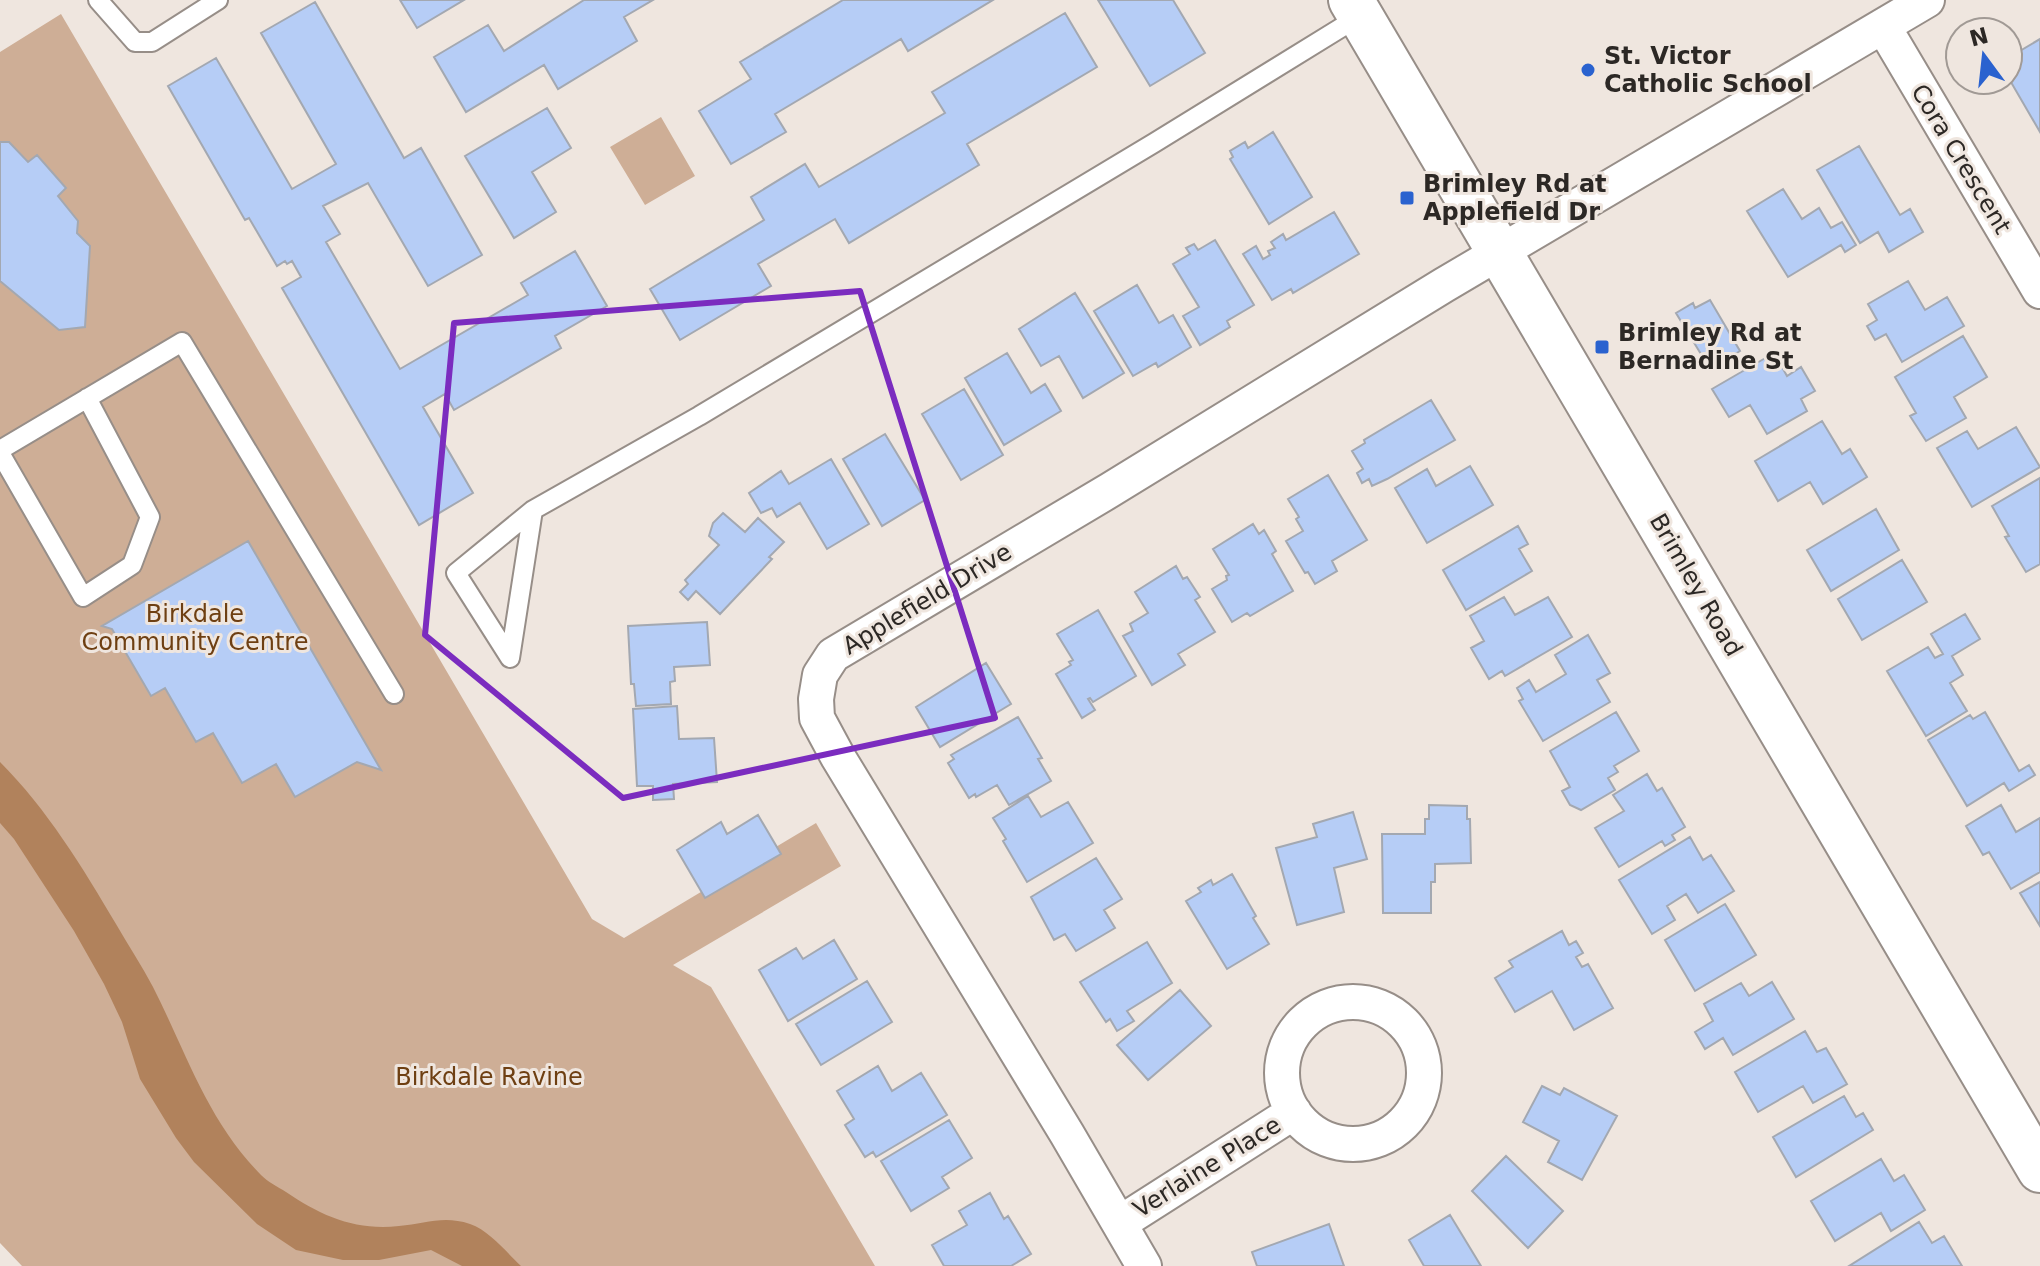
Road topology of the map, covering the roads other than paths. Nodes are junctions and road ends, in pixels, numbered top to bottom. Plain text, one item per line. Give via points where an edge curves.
1 (98, 0) edge
2 (218, 0) edge
3 (1927, 0) edge
4 (1356, 8) edge
5 (1883, 26) junction
6 (1501, 253) junction
7 (2040, 291) edge
8 (87, 398) junction
9 (0, 451) edge
10 (533, 510) junction
11 (394, 694) dead end
12 (1294, 1112) junction
13 (2040, 1170) edge
14 (1120, 1223) junction
15 (1144, 1266) edge

1 - 2 lane via 135,42 152,42
3 - 5 street, Applefield Drive
4 - 6 main road, Brimley Road
4 - 10 lane via 1128,159
5 - 6 street, Applefield Drive
5 - 7 street, Cora Crescent
6 - 13 main road, Brimley Road
6 - 14 street, Applefield Drive via 855,640 833,655 820,675 817,718 838,757
8 - 9 lane
8 - 9 lane via 150,517 132,565 83,597
8 - 11 lane via 182,342
10 - 10 lane via 456,573 510,658 526,554
12 - 12 street, Verlaine Place via 1329,1141 1359,1145 1388,1136 1410,1117 1423,1090 1424,1060 1413,1033 1391,1012 1363,1002 1333,1005 1306,1018 1288,1042 1281,1071
12 - 14 street, Verlaine Place
14 - 15 street, Applefield Drive

